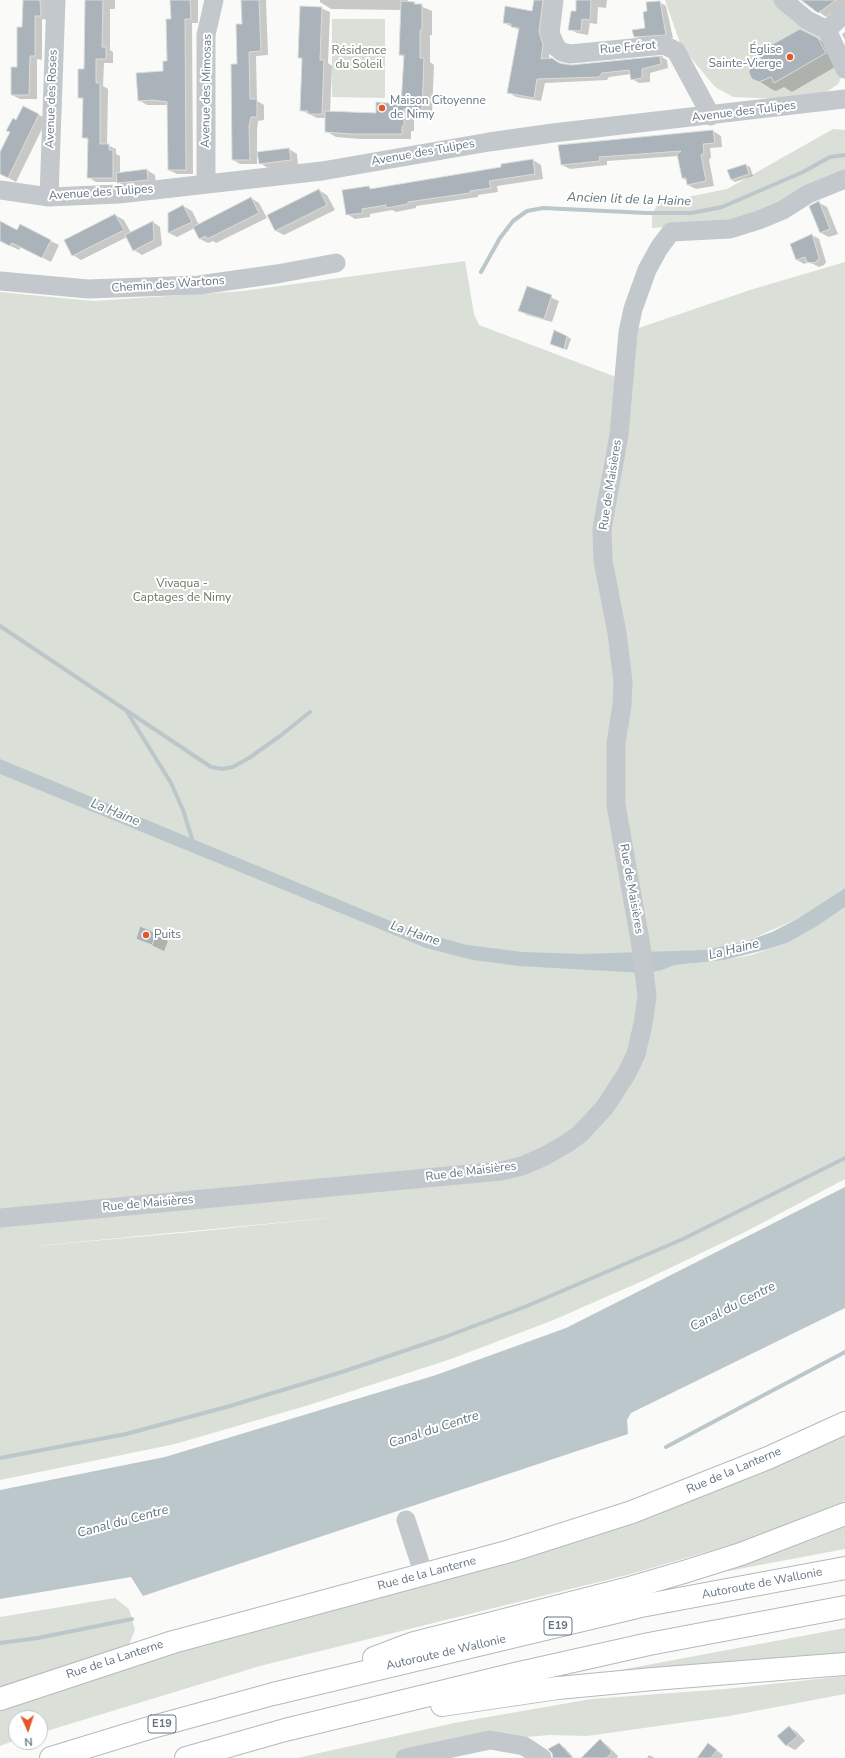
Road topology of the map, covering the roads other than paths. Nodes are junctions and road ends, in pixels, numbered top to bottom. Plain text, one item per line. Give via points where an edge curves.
1 (56, 0) edge
2 (214, 0) edge
3 (554, 0) edge
4 (783, 0) edge
5 (845, 13) edge
6 (827, 30) junction
7 (845, 69) edge
8 (845, 99) edge
9 (711, 116) junction
10 (845, 179) edge
11 (206, 184) junction
12 (0, 190) edge
13 (49, 197) junction
14 (336, 263) dead end
15 (0, 281) edge
16 (0, 1218) edge
17 (845, 1423) edge
18 (845, 1514) edge
19 (406, 1520) dead end
20 (845, 1568) edge
21 (424, 1575) junction
22 (845, 1607) edge
23 (845, 1664) edge
24 (273, 1694) junction
25 (0, 1699) edge
26 (284, 1730) junction
27 (51, 1758) edge
28 (186, 1758) edge
29 (405, 1758) edge
30 (542, 1758) edge

1 - 13 street, Avenue des Roses
2 - 11 street, Avenue des Mimosas via 206,35
3 - 9 street, Rue Frérot via 550,33 556,47 562,52 570,54 664,45 676,51
4 - 6 street via 807,20
5 - 6 street
6 - 7 street
8 - 9 street, Avenue des Tulipes
9 - 11 street, Avenue des Tulipes via 546,134 322,171
10 - 16 street, Rue de Maisières via 808,194 783,210 730,229 671,232 647,270 633,309 628,332 619,435 602,529 603,561 617,633 623,682 616,744 616,805 641,946 645,1011 637,1048 627,1072 606,1107 580,1134 566,1144 522,1166 500,1171
11 - 13 street, Avenue des Tulipes via 119,194
12 - 13 street, Avenue des Tulipes
14 - 15 street, Chemin des Wartons via 277,274 179,286 88,289
17 - 21 main road, Rue de la Lanterne via 768,1458 632,1512
18 - 24 main road via 741,1554 684,1572 411,1644
19 - 21 street
20 - 24 main road, Autoroute de Wallonie / E19 via 641,1606
21 - 25 main road, Rue de la Lanterne via 173,1642
22 - 26 main road via 642,1645
23 - 26 main road via 558,1688
24 - 27 main road, Autoroute de Wallonie / E19
26 - 28 main road
29 - 30 street via 490,1740 524,1746

